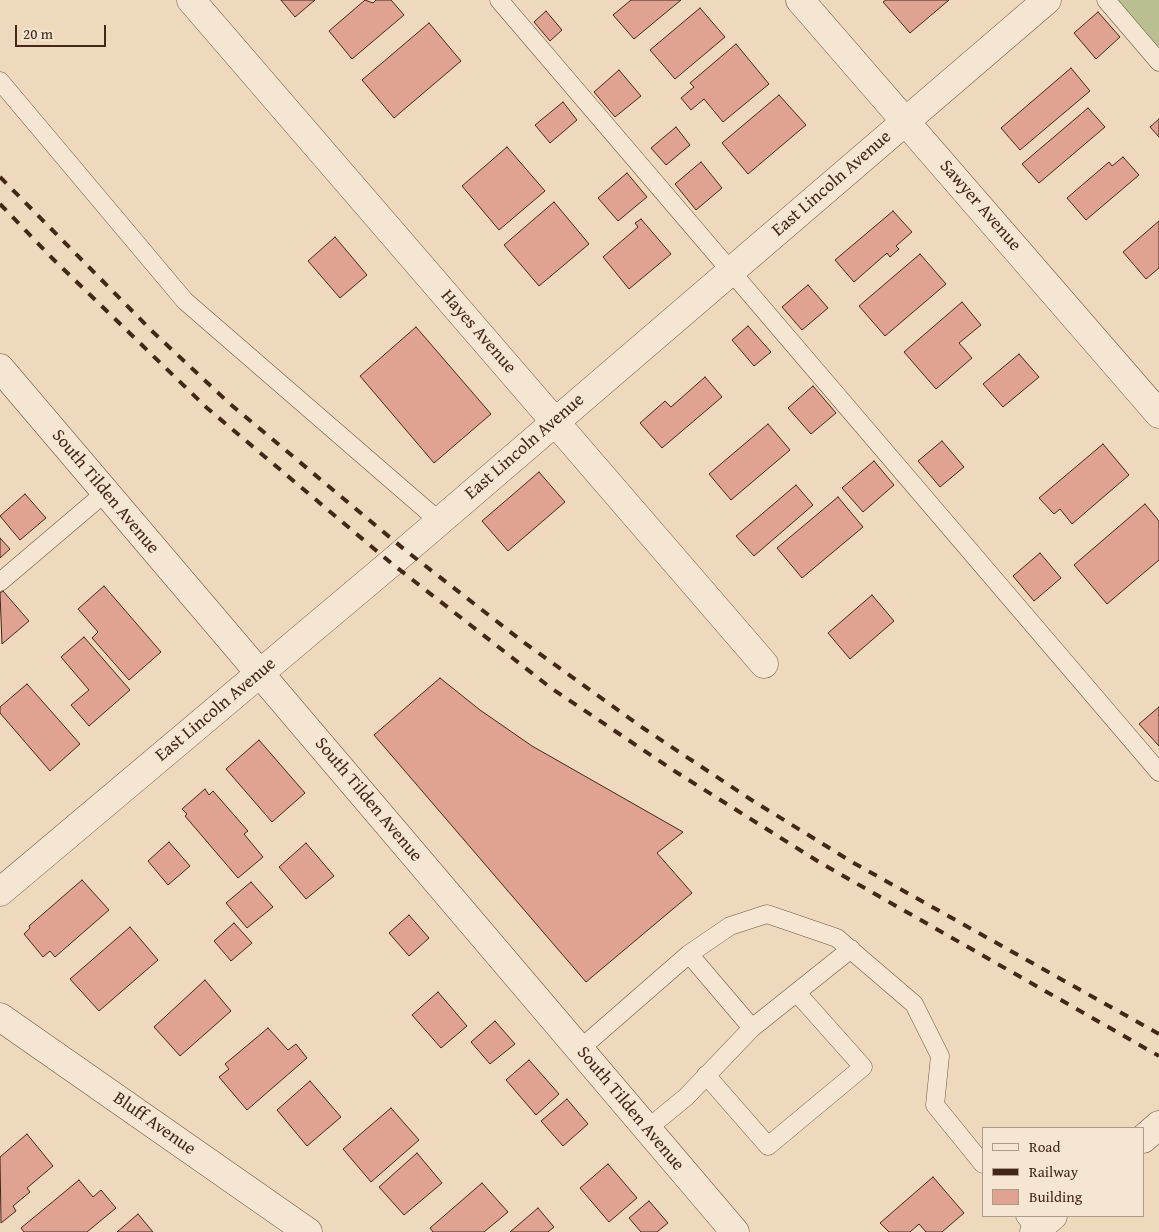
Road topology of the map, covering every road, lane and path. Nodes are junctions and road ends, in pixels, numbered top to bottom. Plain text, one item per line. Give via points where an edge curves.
1 (191, 0) edge
2 (498, 0) edge
3 (800, 0) edge
4 (1047, 0) edge
5 (1106, 0) edge
6 (1159, 62) edge
7 (0, 81) edge
8 (906, 120) junction
9 (731, 270) junction
10 (0, 368) edge
11 (1159, 414) edge
12 (555, 421) junction
13 (106, 492) junction
14 (439, 521) junction
15 (0, 582) edge
16 (764, 664) dead end
17 (260, 673) junction
18 (1159, 772) edge
19 (0, 892) edge
20 (851, 950) junction
21 (689, 954) junction
22 (798, 994) junction
23 (0, 1017) edge
24 (752, 1028) junction
25 (580, 1049) junction
26 (706, 1075) junction
27 (1159, 1125) edge
28 (647, 1129) junction
29 (1144, 1138) edge
30 (982, 1163) edge
31 (308, 1232) edge
32 (735, 1232) edge

1 - 12 street, Hayes Avenue
2 - 9 lane
3 - 8 street, Sawyer Avenue
4 - 8 street, East Lincoln Avenue
5 - 6 lane
7 - 14 lane via 185,301
8 - 9 street, East Lincoln Avenue
8 - 11 street, Sawyer Avenue
9 - 12 street, East Lincoln Avenue
9 - 18 lane
10 - 13 street, South Tilden Avenue
12 - 14 street, East Lincoln Avenue
12 - 16 street, Hayes Avenue
13 - 15 lane
13 - 17 street, South Tilden Avenue
14 - 17 street, East Lincoln Avenue
17 - 19 street, East Lincoln Avenue
17 - 25 street, South Tilden Avenue
20 - 21 lane via 837,938 767,914 730,926
20 - 22 lane
20 - 30 lane via 914,1004 940,1056 935,1105
21 - 24 lane
21 - 25 lane
22 - 24 lane
22 - 26 lane via 863,1067 768,1146
23 - 31 street, Bluff Avenue
24 - 26 lane
25 - 28 street, South Tilden Avenue
26 - 28 lane via 686,1097
27 - 29 street
28 - 32 street, South Tilden Avenue

